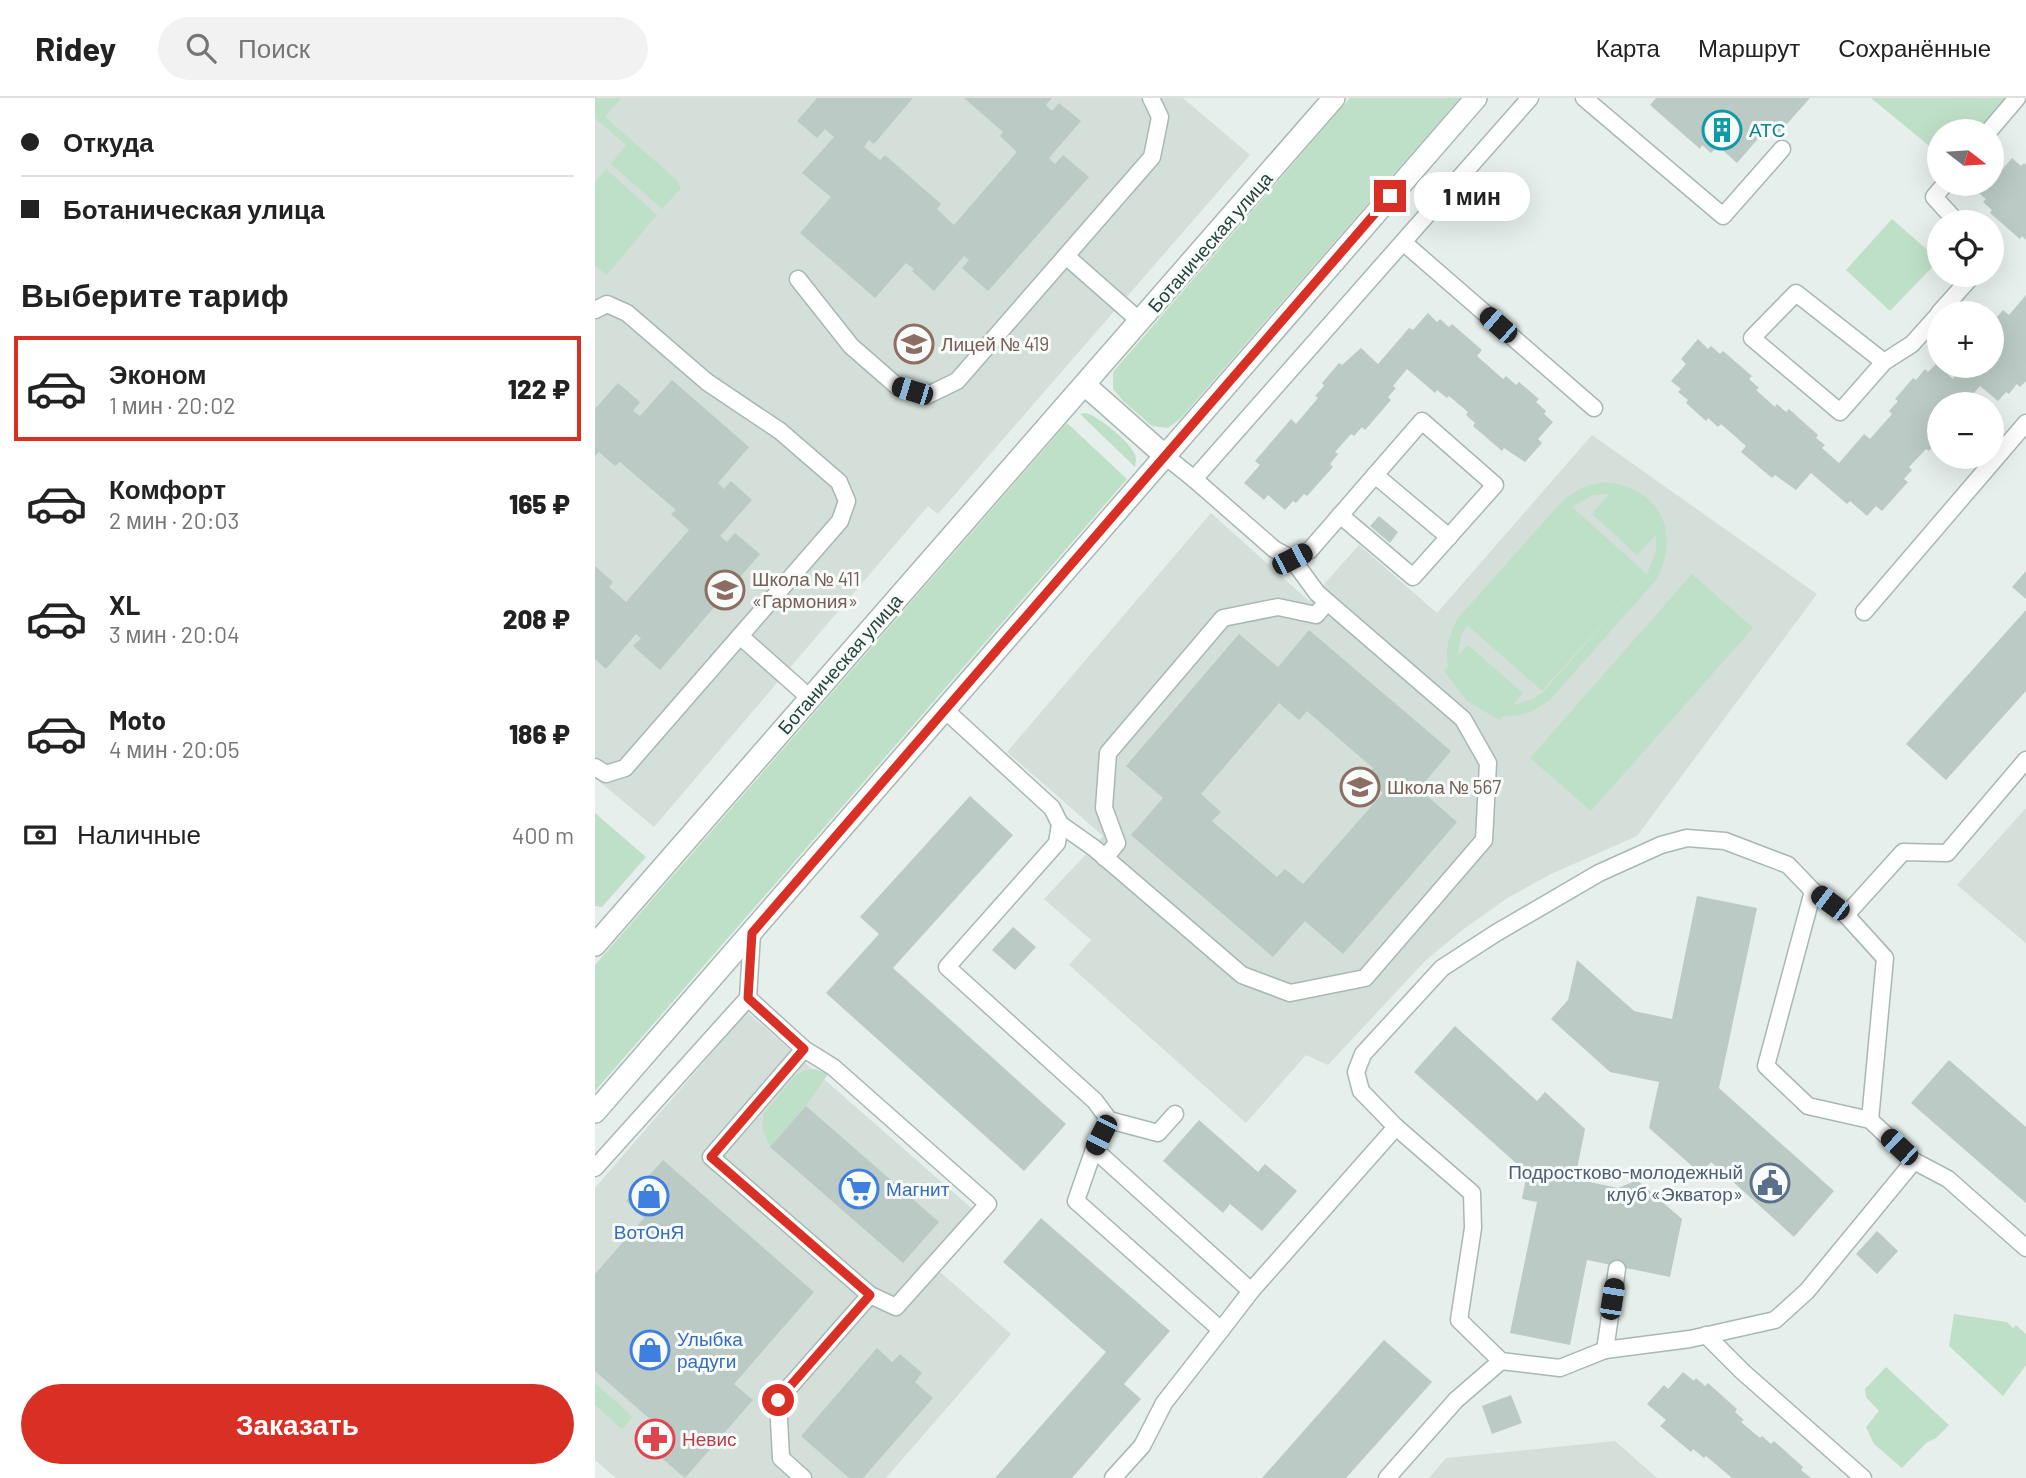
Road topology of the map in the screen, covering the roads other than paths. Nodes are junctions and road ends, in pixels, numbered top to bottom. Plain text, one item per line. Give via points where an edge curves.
1 (1151, 98) edge
2 (1334, 98) edge
3 (1476, 98) edge
4 (1529, 98) edge
5 (1584, 98) edge
6 (2017, 98) edge
7 (1999, 119) edge
8 (1782, 149) dead end
9 (1935, 196) edge
10 (1946, 210) edge
11 (1403, 242) junction
12 (1066, 256) junction
13 (798, 279) dead end
14 (1962, 287) edge
15 (1950, 301) edge
16 (595, 310) edge
17 (1141, 322) junction
18 (1927, 327) edge
19 (1884, 362) junction
20 (1085, 385) junction
21 (1594, 408) dead end
22 (2026, 423) edge
23 (1164, 455) junction
24 (1375, 475) junction
25 (1194, 479) junction
26 (1340, 515) junction
27 (1449, 537) junction
28 (1292, 559) junction
29 (1327, 602) junction
30 (1864, 612) dead end
31 (740, 636) junction
32 (810, 698) junction
33 (945, 710) junction
34 (2026, 760) edge
35 (595, 767) edge
36 (1061, 824) junction
37 (1105, 858) junction
38 (1814, 891) junction
39 (1846, 915) junction
40 (752, 933) junction
41 (595, 944) edge
42 (748, 998) junction
43 (804, 1049) junction
44 (595, 1112) edge
45 (1175, 1114) dead end
46 (1109, 1120) junction
47 (1870, 1120) junction
48 (1396, 1127) junction
49 (1094, 1149) junction
50 (1914, 1161) junction
51 (595, 1168) edge
52 (2026, 1248) edge
53 (1617, 1269) dead end
54 (1251, 1291) junction
55 (870, 1295) junction
56 (1221, 1330) junction
57 (1706, 1335) junction
58 (1605, 1350) junction
59 (1501, 1361) junction
60 (803, 1478) edge
61 (1113, 1478) edge
62 (1387, 1478) edge
63 (1863, 1478) edge

1 - 12 lane via 1160,117 1151,157
2 - 17 street, Ботаническая улица
3 - 23 street
4 - 11 lane
5 - 8 lane via 1723,215
6 - 7 lane
9 - 10 lane
11 - 21 lane
11 - 25 lane
12 - 13 lane via 957,381 926,396 898,387 851,346
12 - 17 lane
14 - 15 lane
16 - 31 lane via 607,303 627,313 707,382 780,431 839,482 847,501 840,521
17 - 20 street, Ботаническая улица
18 - 19 lane via 1912,344
19 - 19 lane via 1840,412 1752,338 1797,293
20 - 23 street
20 - 32 street, Ботаническая улица
22 - 30 lane
23 - 25 lane
23 - 33 street
24 - 26 lane
24 - 27 lane
24 - 27 lane via 1422,421 1495,485
25 - 28 lane via 1274,549
26 - 27 lane via 1413,577
26 - 28 lane via 1310,550
28 - 29 lane
29 - 37 lane via 1316,614 1278,607 1223,618 1108,753 1104,807 1117,843
29 - 37 lane via 1463,719 1487,763 1484,840 1366,978 1290,993 1242,975
31 - 32 lane
31 - 35 lane via 625,768 606,774
32 - 41 street, Ботаническая улица
33 - 36 lane via 1052,808
33 - 40 street
34 - 39 lane via 1947,853 1903,852
36 - 37 lane
36 - 46 lane via 1057,843 947,967 1095,1101
38 - 39 lane
38 - 47 lane via 1766,1066 1808,1106
38 - 48 lane via 1788,865 1702,837 1661,845 1598,873 1442,968 1363,1054 1356,1072 1361,1091
39 - 47 lane via 1885,958
40 - 42 lane
40 - 44 street
42 - 43 lane
42 - 51 lane
43 - 55 lane via 711,1157
43 - 55 lane via 834,1067 988,1204 896,1307
45 - 46 lane via 1158,1133
46 - 49 lane
47 - 50 lane
48 - 54 lane
48 - 59 lane via 1472,1193 1473,1228 1459,1320
49 - 54 lane
49 - 56 lane via 1076,1201
50 - 52 lane via 1948,1180
50 - 57 lane via 1807,1291 1775,1320
53 - 58 lane
54 - 56 lane
55 - 60 lane via 778,1400 781,1458
56 - 61 lane via 1164,1403 1142,1446
57 - 58 lane
57 - 63 lane
58 - 59 lane via 1560,1368
59 - 62 lane via 1456,1400

